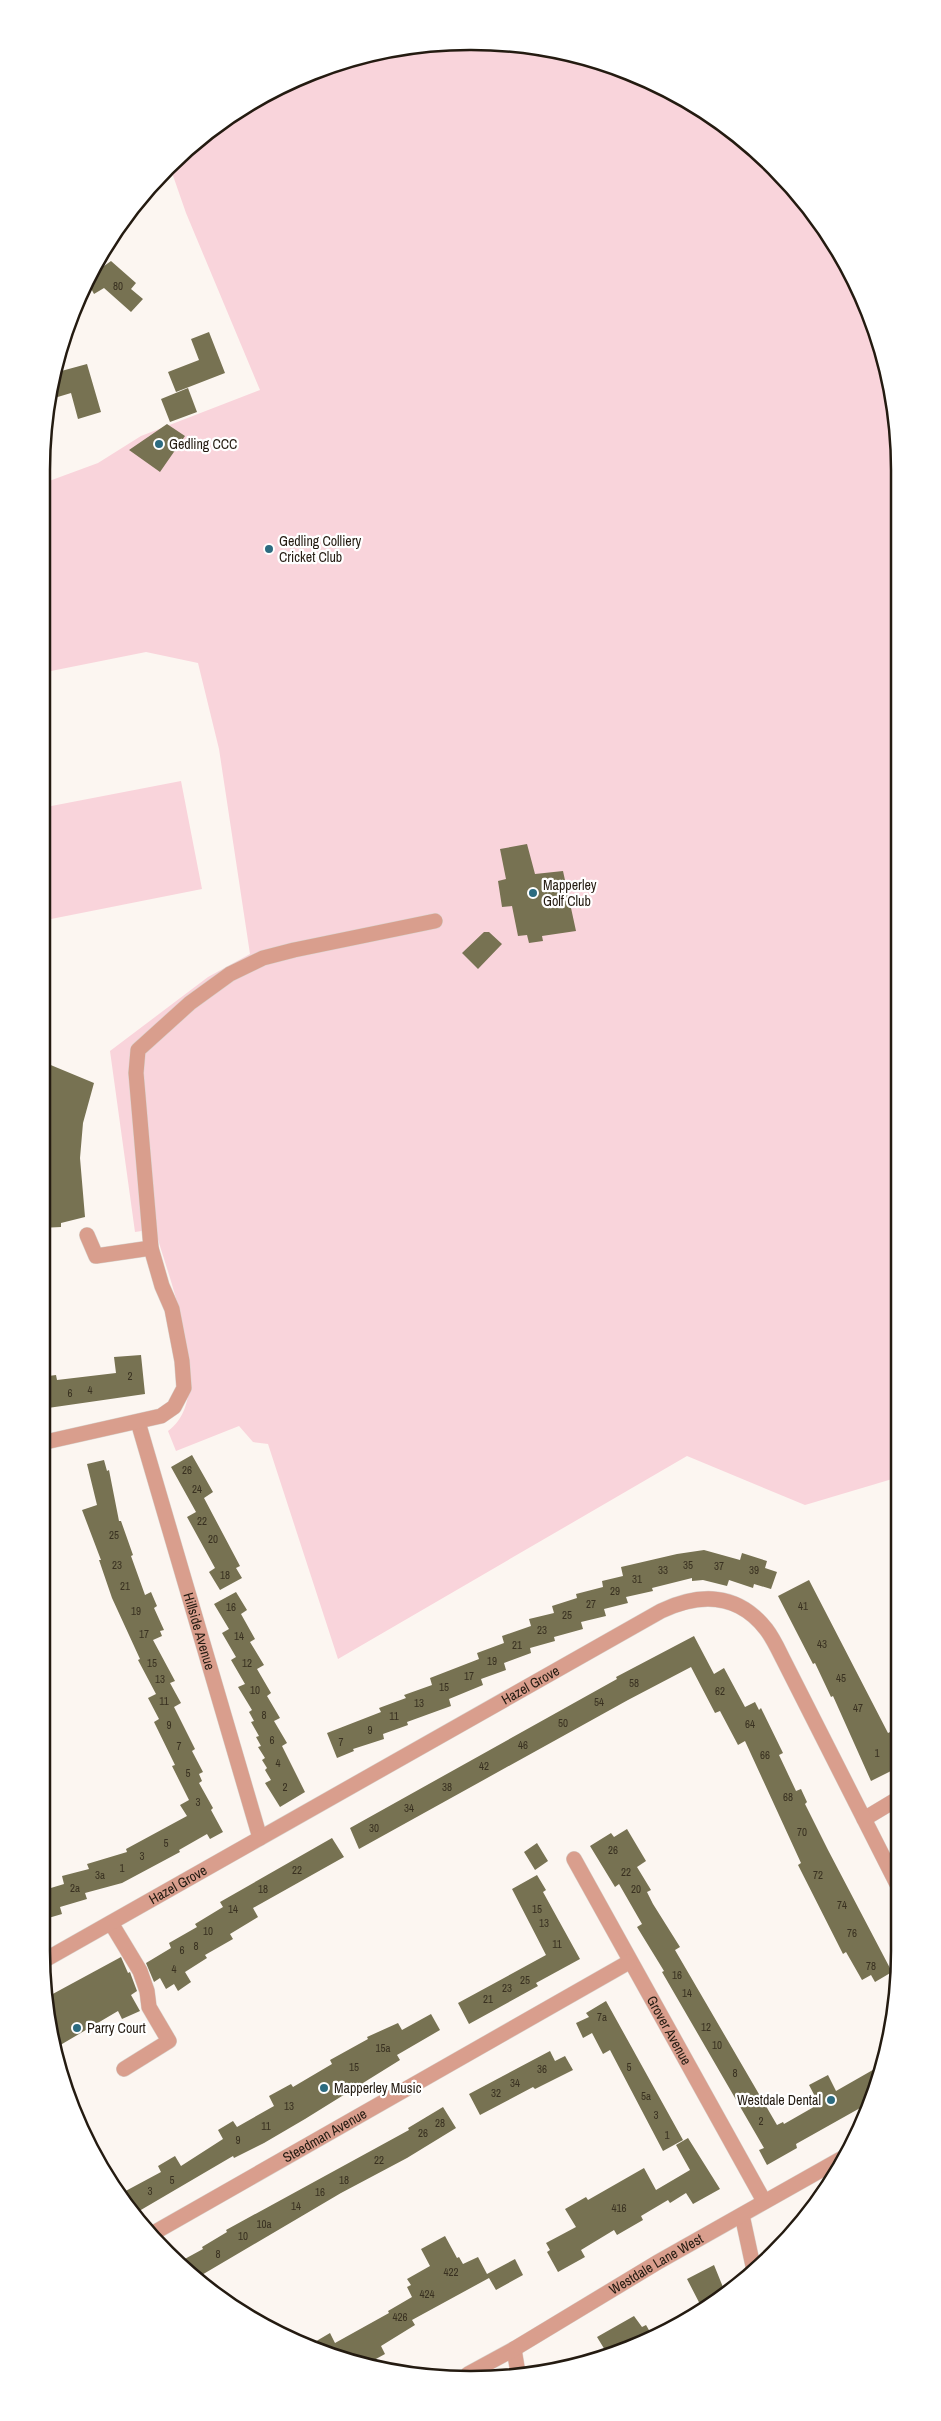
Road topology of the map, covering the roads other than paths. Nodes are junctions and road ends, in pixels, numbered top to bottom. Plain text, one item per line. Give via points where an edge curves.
1 (436, 921) dead end
2 (87, 1235) dead end
3 (151, 1248) junction
4 (138, 1422) junction
5 (50, 1441) edge
6 (891, 1803) edge
7 (864, 1819) junction
8 (260, 1838) junction
9 (574, 1860) dead end
10 (891, 1872) edge
11 (111, 1923) junction
12 (50, 1957) edge
13 (629, 1962) junction
14 (124, 2069) dead end
15 (834, 2163) edge
16 (764, 2201) junction
17 (742, 2215) junction
18 (157, 2231) edge
19 (752, 2263) edge
20 (514, 2349) junction
21 (517, 2368) edge
22 (474, 2371) edge

1 - 3 street via 263,958 230,974 190,1003 138,1050 136,1073
2 - 3 street via 96,1256
3 - 4 street via 172,1309 184,1388 174,1407 161,1416
4 - 5 street
4 - 8 street, Hillside Avenue
6 - 7 street
7 - 8 street, Hazel Grove via 766,1628 747,1612 726,1601 705,1598 681,1602 661,1612
7 - 10 street, Hazel Grove
8 - 11 street, Hazel Grove
9 - 13 street, Grover Avenue
11 - 12 street, Hazel Grove
11 - 14 street via 140,1971 149,2007 169,2041
13 - 16 street, Grover Avenue
13 - 18 street, Steedman Avenue
15 - 16 street, Westdale Lane West
16 - 17 street, Westdale Lane West
17 - 19 street
17 - 20 street, Westdale Lane West
20 - 21 street
20 - 22 street, Westdale Lane West

